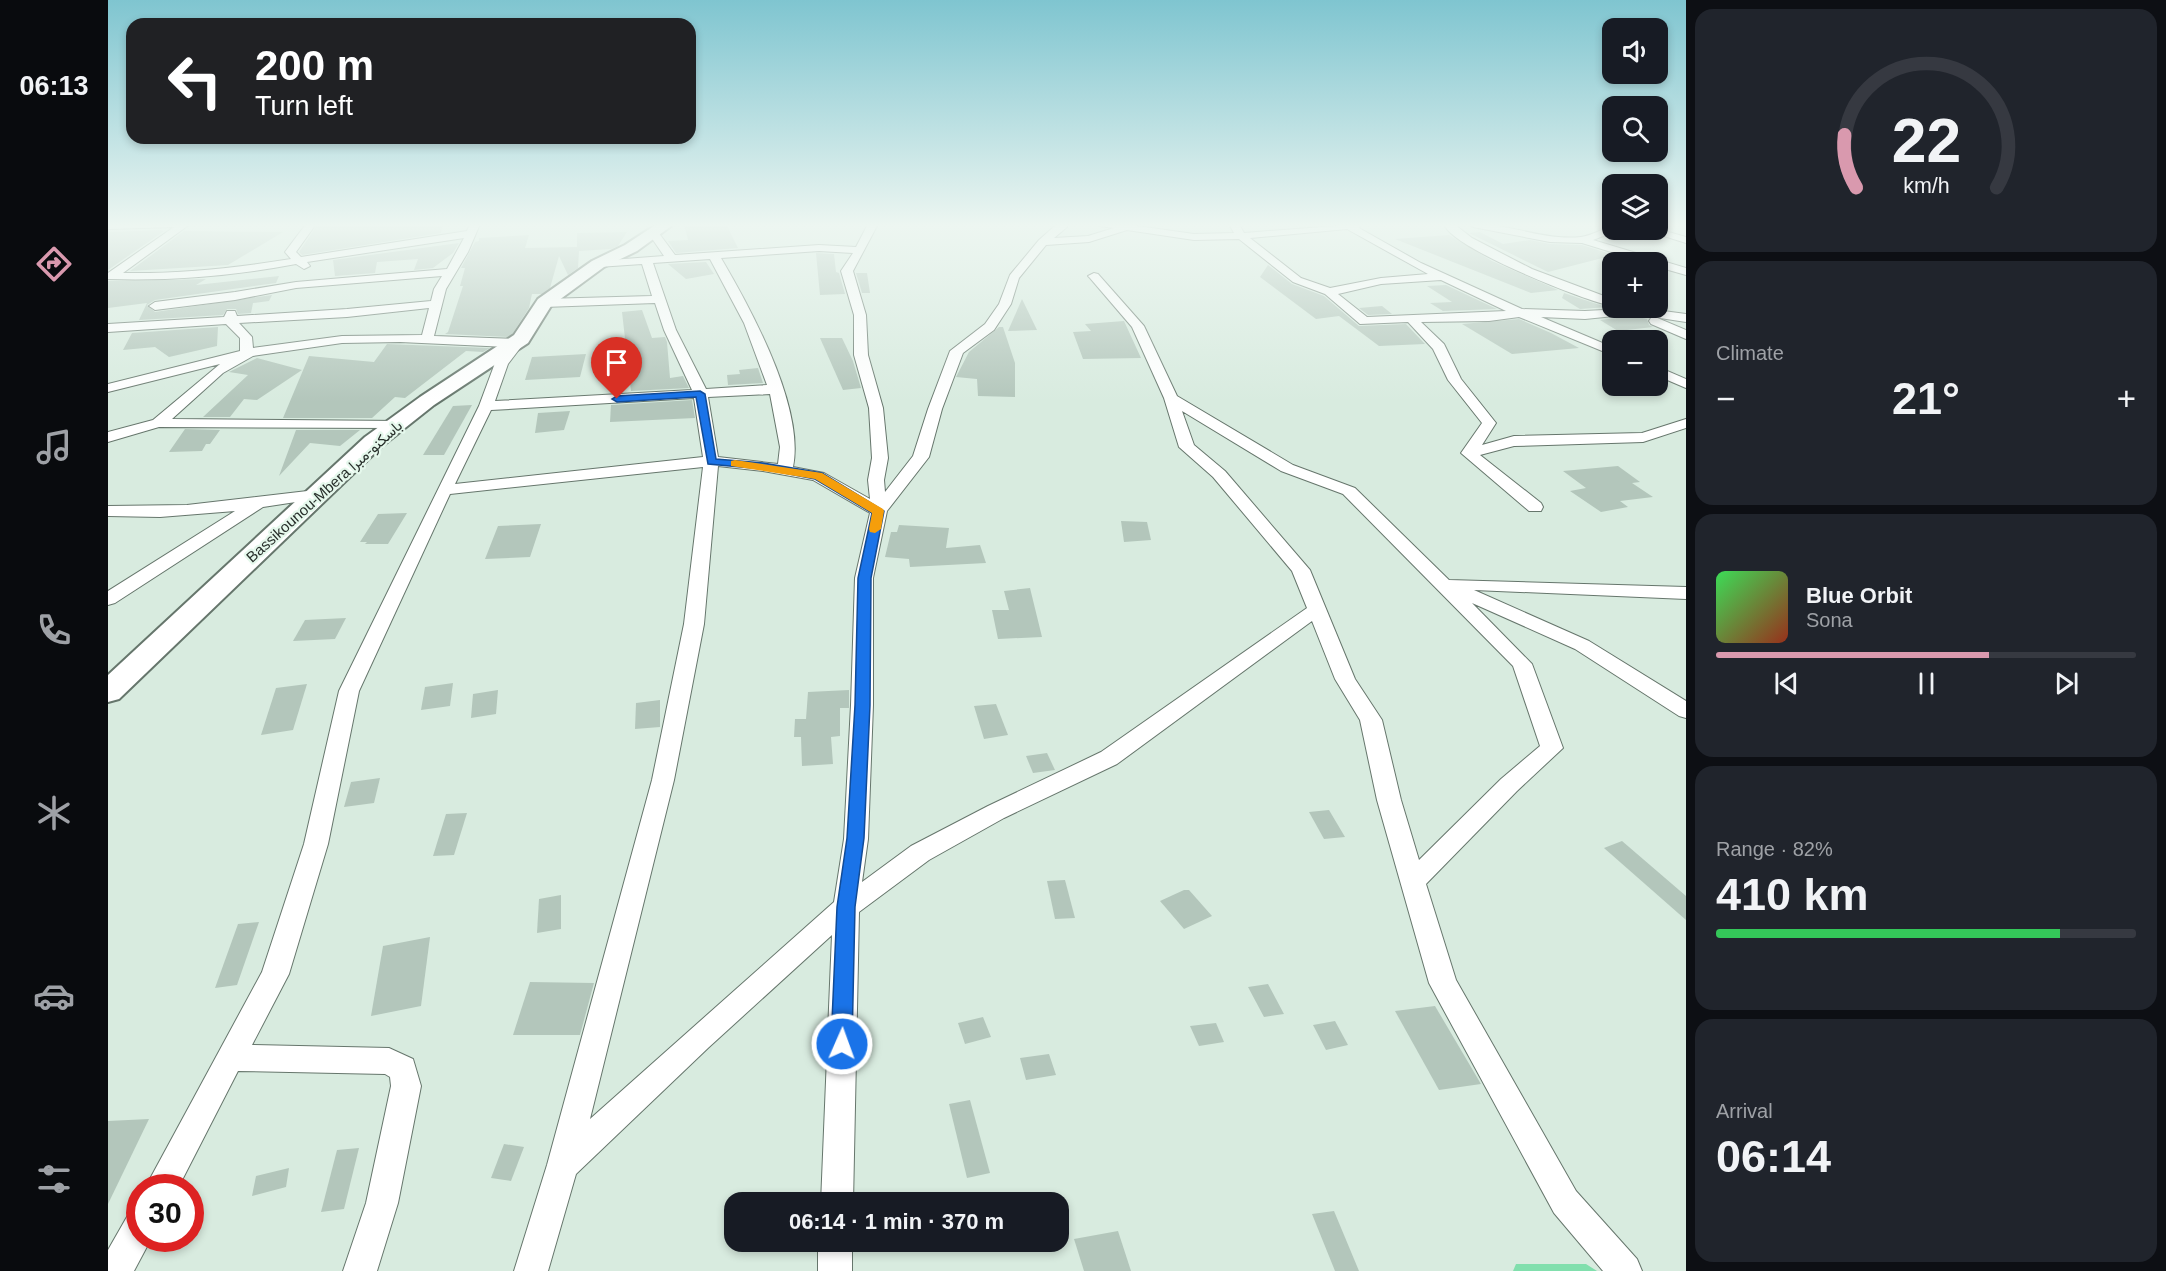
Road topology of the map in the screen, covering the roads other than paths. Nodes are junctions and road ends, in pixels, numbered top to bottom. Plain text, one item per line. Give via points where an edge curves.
1 (171, 283) edge
2 (316, 283) edge
3 (444, 283) edge
4 (571, 283) edge
5 (654, 283) edge
6 (729, 283) edge
7 (851, 283) edge
8 (1012, 283) edge
9 (1101, 283) edge
10 (1306, 283) edge
11 (1370, 283) edge
12 (1457, 283) edge
13 (1560, 283) edge
14 (296, 285) joint
15 (1329, 292) junction
16 (235, 296) junction
17 (659, 299) junction
18 (1602, 299) edge
19 (544, 303) junction
20 (435, 304) junction
21 (155, 306) junction
22 (1520, 313) junction
23 (1602, 313) edge
24 (1668, 315) edge
25 (1412, 318) junction
26 (1649, 318) edge
27 (1686, 318) edge
28 (229, 320) junction
29 (108, 328) edge
30 (135, 328) junction
31 (1686, 335) edge
32 (427, 339) junction
33 (108, 340) edge
34 (518, 341) junction
35 (1602, 347) edge
36 (247, 355) junction
37 (1668, 376) edge
38 (1686, 384) edge
39 (108, 388) edge
40 (776, 388) junction
41 (700, 394) junction
42 (1172, 398) junction
43 (486, 406) junction
44 (158, 423) junction
45 (1686, 423) edge
46 (395, 424) junction
47 (108, 437) edge
48 (1469, 453) junction
49 (711, 461) junction
50 (785, 470) junction
51 (444, 490) junction
52 (316, 495) junction
53 (258, 503) junction
54 (1535, 507) dead end
55 (108, 511) edge
56 (879, 511) junction
57 (1442, 584) junction
58 (1686, 593) edge
59 (108, 599) edge
60 (1317, 609) junction
61 (108, 692) edge
62 (1686, 711) edge
63 (1413, 882) junction
64 (846, 907) junction
65 (231, 1058) junction
66 (563, 1165) junction
67 (168, 1174) edge
68 (837, 1192) edge
69 (126, 1252) edge
70 (836, 1252) edge
71 (116, 1271) edge
72 (360, 1271) edge
73 (531, 1271) edge
74 (835, 1271) edge
75 (1625, 1271) edge

1 - 21 street
2 - 14 street
3 - 20 street
4 - 19 street, Bassikounou-Mbera باسكنو-مبرا
5 - 17 street
6 - 40 street
7 - 56 street via 860,315 861,355 876,408
8 - 56 street via 1005,304 990,327 957,351 921,457
9 - 42 street via 1132,317
10 - 15 street
11 - 15 street
12 - 22 street
13 - 18 street
14 - 16 street
15 - 25 street via 1364,321
16 - 21 street
16 - 28 street
17 - 19 street
17 - 41 street
19 - 34 street, Bassikounou-Mbera باسكنو-مبرا
20 - 28 street
20 - 32 street
21 - 30 street
22 - 23 street
22 - 25 street
22 - 35 street
24 - 27 street
25 - 48 street via 1439,347 1455,380 1489,423
26 - 31 street
28 - 30 street
28 - 36 street via 246,337
29 - 30 street
30 - 33 street
32 - 34 street
32 - 36 street via 286,345
34 - 43 street via 502,363
34 - 46 street, Bassikounou-Mbera باسكنو-مبرا
36 - 39 street
36 - 44 street via 218,370
37 - 38 street
40 - 41 street
40 - 50 street via 788,449
41 - 43 street
41 - 49 street
42 - 57 street via 1287,468 1349,491
42 - 60 street via 1187,447 1219,474 1302,570
43 - 51 street
44 - 46 street
44 - 47 street
45 - 48 street via 1644,437 1514,441
46 - 52 street, Bassikounou-Mbera باسكنو-مبرا
48 - 54 street
49 - 50 street
49 - 51 street
49 - 66 street via 694,624 663,780
50 - 56 street via 818,476
51 - 65 street via 349,691 316,844 275,974
52 - 53 street
52 - 61 street, Bassikounou-Mbera باسكنو-مبرا
53 - 55 street via 147,513
53 - 59 street
56 - 64 street via 864,578 856,838
57 - 58 street
57 - 62 street via 1582,645
57 - 63 street via 1522,664 1552,748 1509,785
60 - 63 street via 1345,679 1371,720
60 - 64 street via 1109,758 920,853
63 - 75 street via 1443,983 1565,1202
64 - 66 street
64 - 68 street
65 - 67 street
65 - 72 street via 389,1060 403,1069 406,1086 382,1203
66 - 73 street
69 - 71 street
70 - 74 street

